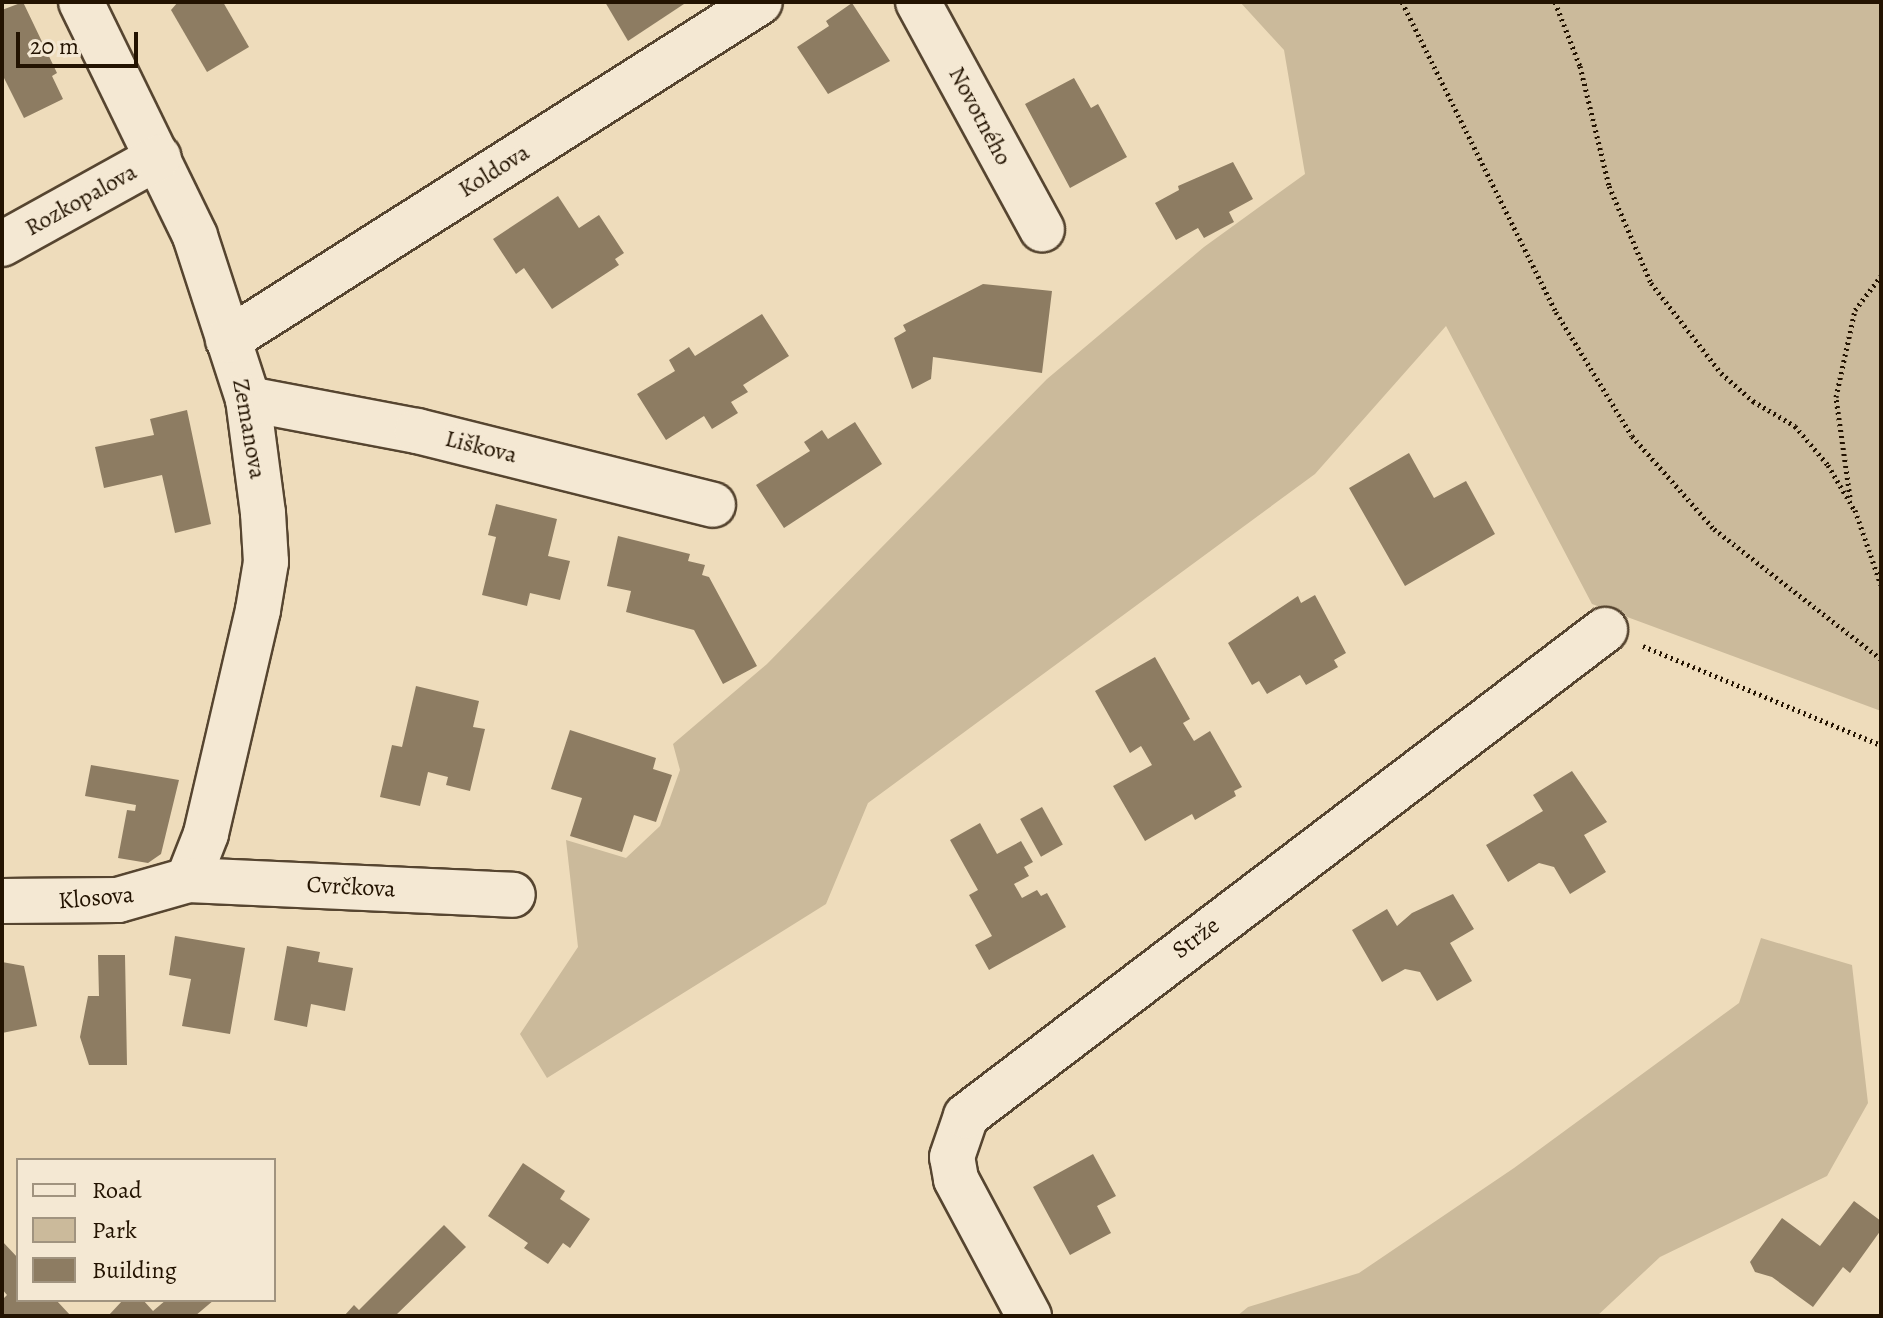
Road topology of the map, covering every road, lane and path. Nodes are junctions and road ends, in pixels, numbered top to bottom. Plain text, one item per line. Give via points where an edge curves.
1 (81, 2) edge
2 (760, 2) edge
3 (918, 2) edge
4 (1402, 2) edge
5 (1555, 2) edge
6 (159, 157) junction
7 (1042, 229) dead end
8 (2, 244) edge
9 (1881, 276) edge
10 (228, 340) junction
11 (248, 399) junction
12 (713, 505) dead end
13 (1855, 511) junction
14 (1881, 585) edge
15 (1605, 630) joint
16 (1881, 659) edge
17 (1881, 745) edge
18 (188, 880) junction
19 (513, 895) dead end
20 (2, 901) edge
21 (1029, 1316) edge

1 - 6 street, Zemanova
2 - 10 street, Koldova
3 - 7 street, Novotného
4 - 16 path via 1556,312 1632,436 1714,529
5 - 13 path via 1580,66 1604,172 1651,283 1721,373 1753,401 1795,426 1828,465
6 - 8 street, Rozkopalova
6 - 10 street, Zemanova via 195,236
9 - 13 path via 1855,310 1836,397 1845,483
10 - 11 street, Zemanova
11 - 12 street, Liškova via 417,431
11 - 18 street, Zemanova via 266,562 206,834
13 - 14 path
15 - 17 path
15 - 21 street, Strže via 966,1116 952,1157 956,1179
18 - 19 street, Cvrčkova
18 - 20 street, Klosova via 118,900

